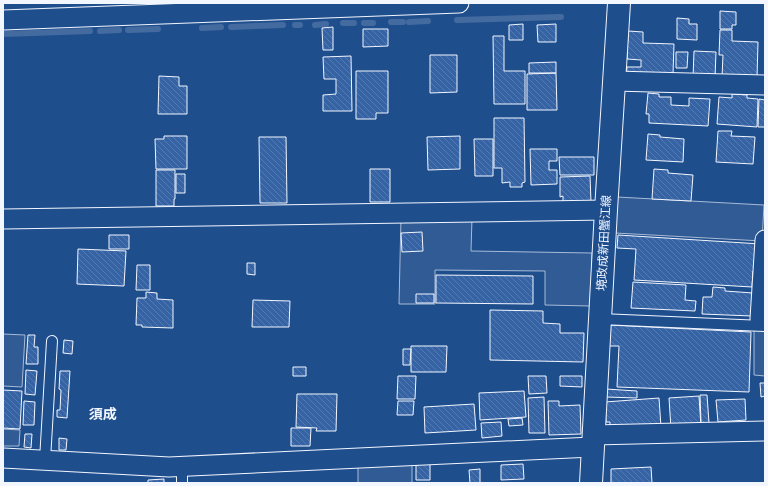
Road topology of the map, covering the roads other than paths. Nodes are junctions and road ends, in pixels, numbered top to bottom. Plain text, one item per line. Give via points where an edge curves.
1 (459, 3) edge
2 (619, 3) edge
3 (428, 4) edge
4 (199, 8) edge
5 (3, 20) edge
6 (614, 81) junction
7 (765, 85) edge
8 (606, 210) junction
9 (3, 219) edge
10 (765, 240) edge
11 (600, 319) junction
12 (761, 324) edge
13 (52, 341) dead end
14 (765, 431) edge
15 (593, 441) junction
16 (3, 458) edge
17 (45, 460) junction
18 (182, 475) edge
19 (590, 483) edge

1 - 3 street
2 - 6 main road, 境政成新田蟹江線
3 - 4 street
4 - 5 street
6 - 7 street
6 - 8 main road, 境政成新田蟹江線
8 - 9 street
8 - 11 main road, 境政成新田蟹江線
10 - 12 street
11 - 12 lane
11 - 15 main road, 境政成新田蟹江線
13 - 17 lane
14 - 15 street
15 - 18 street
15 - 19 main road, 境政成新田蟹江線
16 - 17 street
17 - 18 street via 169,467

